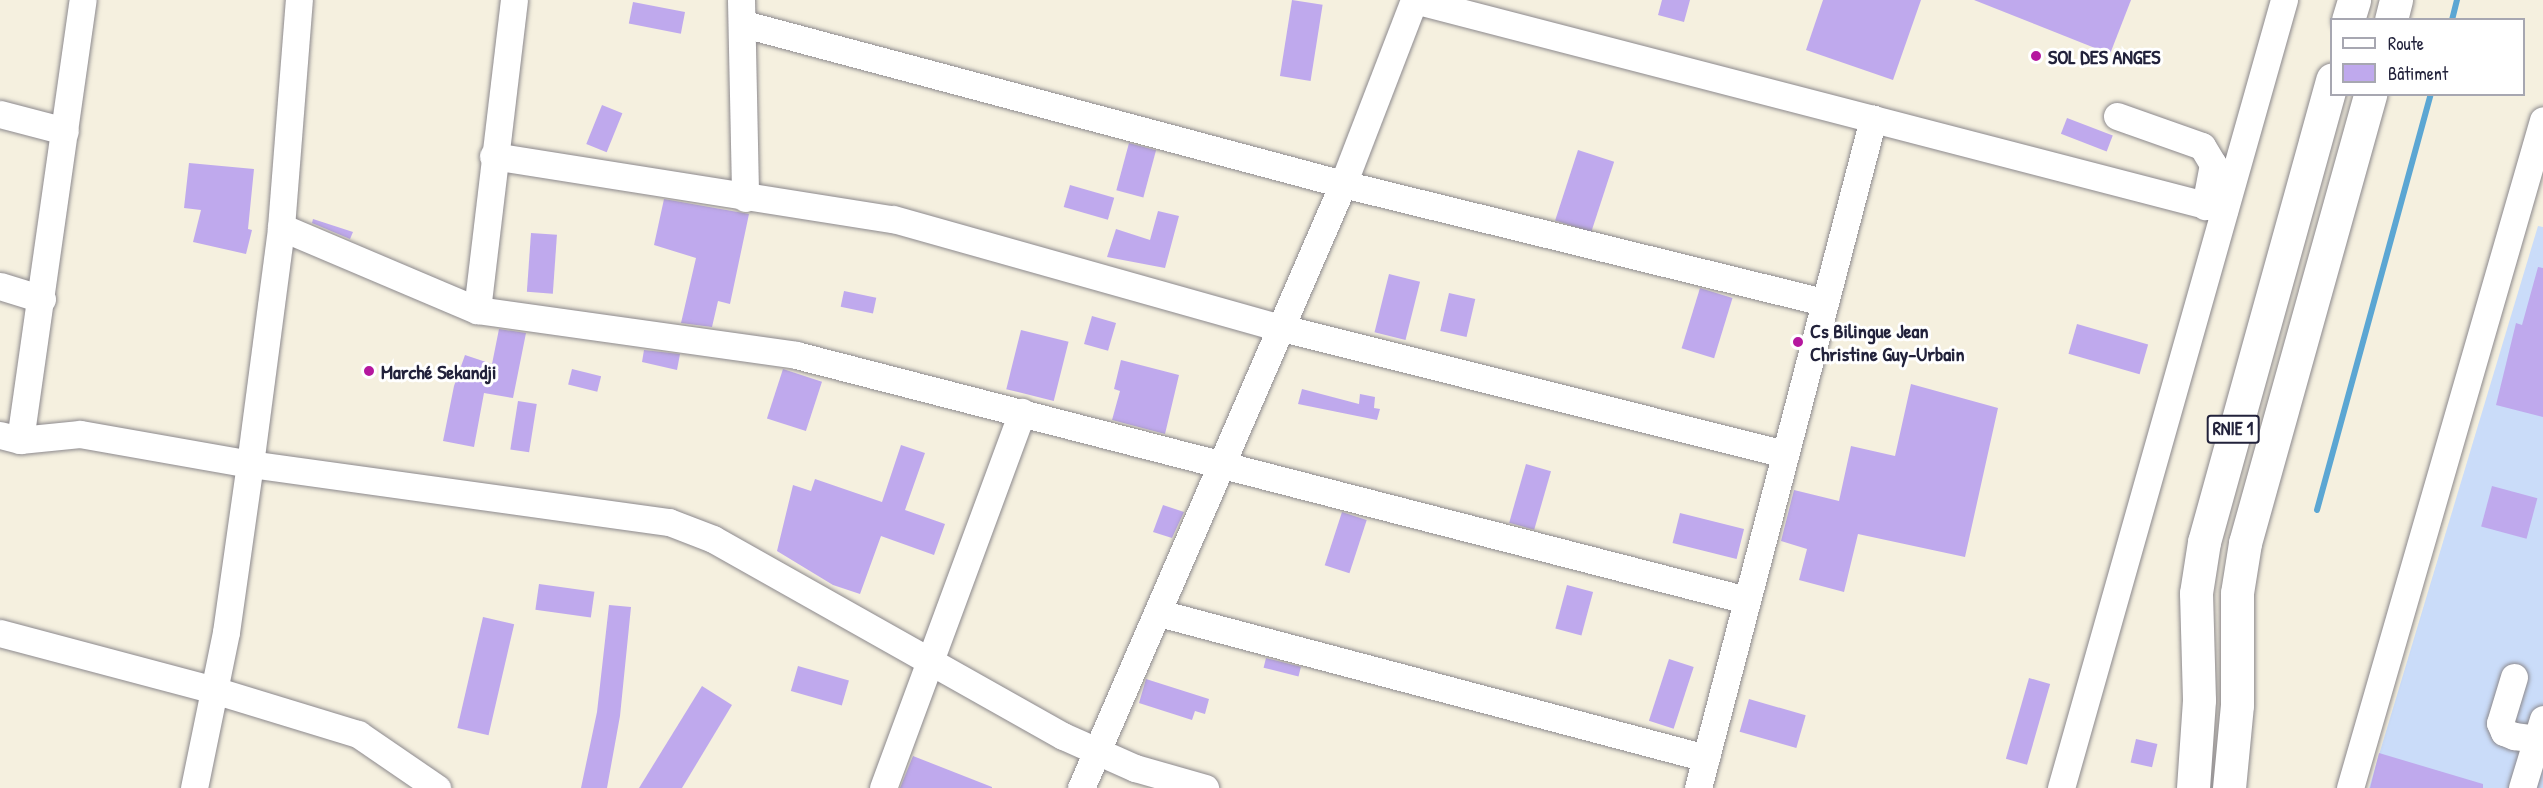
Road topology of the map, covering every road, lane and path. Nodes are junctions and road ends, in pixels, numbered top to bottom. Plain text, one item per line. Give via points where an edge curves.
1 (83, 0) edge
2 (298, 0) edge
3 (514, 0) edge
4 (1414, 0) edge
5 (2284, 0) edge
6 (2354, 0) edge
7 (2396, 0) edge
8 (742, 12) edge
9 (2349, 18) edge
10 (2392, 18) edge
11 (2330, 83) edge
12 (2369, 96) edge
13 (0, 114) edge
14 (2116, 116) dead end
15 (1873, 118) junction
16 (2543, 120) edge
17 (65, 131) junction
18 (493, 156) junction
19 (1343, 184) junction
20 (745, 198) junction
21 (2214, 208) junction
22 (281, 227) junction
23 (0, 286) edge
24 (42, 299) junction
25 (1825, 302) junction
26 (477, 310) junction
27 (1278, 327) junction
28 (1022, 412) junction
29 (10, 438) edge
30 (1785, 454) junction
31 (250, 464) junction
32 (1219, 467) junction
33 (1748, 600) junction
34 (1159, 613) junction
35 (0, 633) edge
36 (933, 659) junction
37 (2514, 678) dead end
38 (214, 690) junction
39 (2539, 740) edge
40 (1097, 752) junction
41 (1706, 758) junction
42 (194, 788) edge
43 (437, 788) edge
44 (883, 788) edge
45 (1081, 788) edge
46 (1205, 788) edge
47 (1698, 788) edge
48 (2061, 788) edge
49 (2193, 788) edge
50 (2229, 788) edge
51 (2350, 788) edge
52 (2522, 788) edge

1 - 17 street
2 - 22 street
3 - 18 street
4 - 15 street
4 - 19 street
5 - 21 street
6 - 9 highway
7 - 10 highway
8 - 19 street
8 - 20 street
11 - 49 highway, RNIE 1 via 2204,542 2196,593 2199,700
12 - 50 highway, RNIE 1 via 2245,543 2237,593 2237,705
13 - 17 street
14 - 21 street via 2202,146 2213,164
15 - 21 street
15 - 25 street
16 - 51 street
17 - 24 street
18 - 20 street
18 - 26 street
19 - 25 street
19 - 27 street
20 - 27 street via 893,219
21 - 48 street
22 - 26 street
22 - 31 street
23 - 24 street
24 - 29 street
25 - 30 street
26 - 28 street via 796,355
27 - 30 street
27 - 32 street
28 - 32 street
28 - 36 street
29 - 31 street via 80,434
30 - 33 street
31 - 36 street via 669,522 714,539
31 - 38 street
32 - 33 street
32 - 34 street
33 - 41 street
34 - 40 street
34 - 41 street
35 - 38 street
36 - 40 street
36 - 44 street
37 - 39 street via 2500,723 2504,732
38 - 42 street
38 - 43 street via 358,734
39 - 52 street
40 - 45 street
40 - 46 street via 1135,768
41 - 47 street

